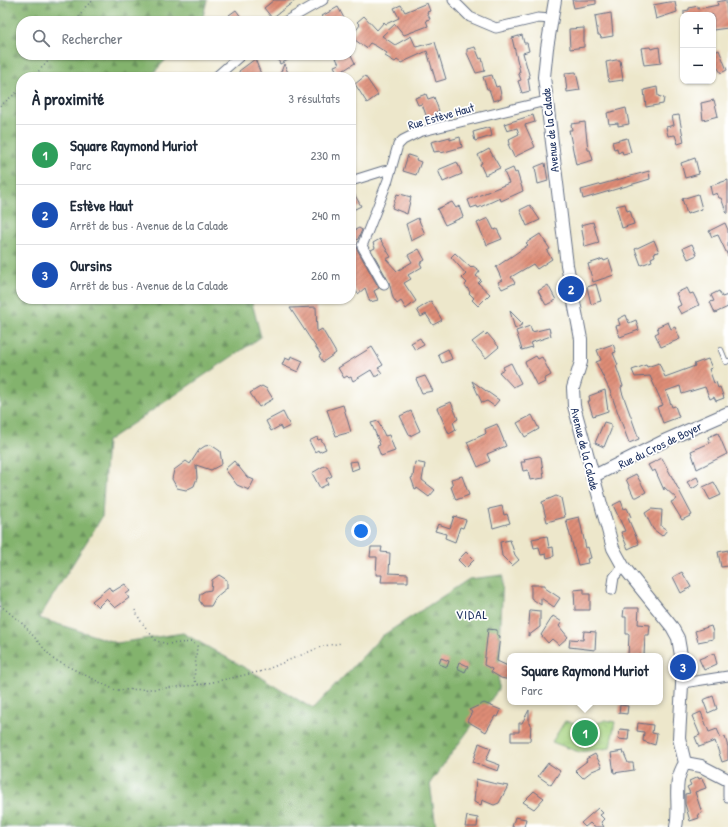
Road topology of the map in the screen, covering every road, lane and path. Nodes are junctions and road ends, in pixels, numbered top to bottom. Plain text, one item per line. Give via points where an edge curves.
1 (94, 0) edge
2 (323, 0) edge
3 (453, 0) edge
4 (555, 0) edge
5 (80, 16) edge
6 (295, 16) edge
7 (551, 19) junction
8 (49, 60) edge
9 (235, 60) edge
10 (38, 72) edge
11 (222, 72) edge
12 (16, 93) edge
13 (546, 101) junction
14 (0, 106) edge
15 (391, 170) junction
16 (356, 179) edge
17 (384, 285) dead end
18 (721, 350) dead end
19 (728, 362) edge
20 (728, 413) edge
21 (592, 477) junction
22 (623, 566) junction
23 (612, 590) dead end
24 (0, 605) edge
25 (135, 610) dead end
26 (342, 643) dead end
27 (728, 676) edge
28 (683, 683) junction
29 (199, 685) junction
30 (685, 762) junction
31 (728, 780) edge
32 (728, 786) edge
33 (728, 797) edge
34 (676, 827) edge

1 - 5 path via 86,6
2 - 6 street
3 - 7 street via 470,17 496,28 538,18
4 - 7 street, Avenue de la Calade
7 - 13 street, Avenue de la Calade via 544,77
8 - 10 path
9 - 11 street
12 - 14 path
13 - 15 street, Rue Estève Haut via 409,136 398,145
13 - 21 street, Avenue de la Calade via 567,265 581,340 581,362 574,388 574,406
15 - 16 street
15 - 17 street, Rue Estève Haut via 362,246
18 - 19 lane
20 - 21 street, Rue du Cros de Boyer
21 - 22 street, Avenue de la Calade via 613,548
22 - 23 street via 614,577
22 - 28 street, Avenue de la Calade via 678,638 683,658
24 - 29 path via 24,625 53,659 115,690
25 - 29 path via 156,641 168,644 192,642 197,646 194,680
26 - 29 path via 323,646 263,671
27 - 28 street
28 - 30 street, Avenue de la Calade via 679,738
30 - 31 street via 701,766
30 - 34 street via 677,778
32 - 33 street

